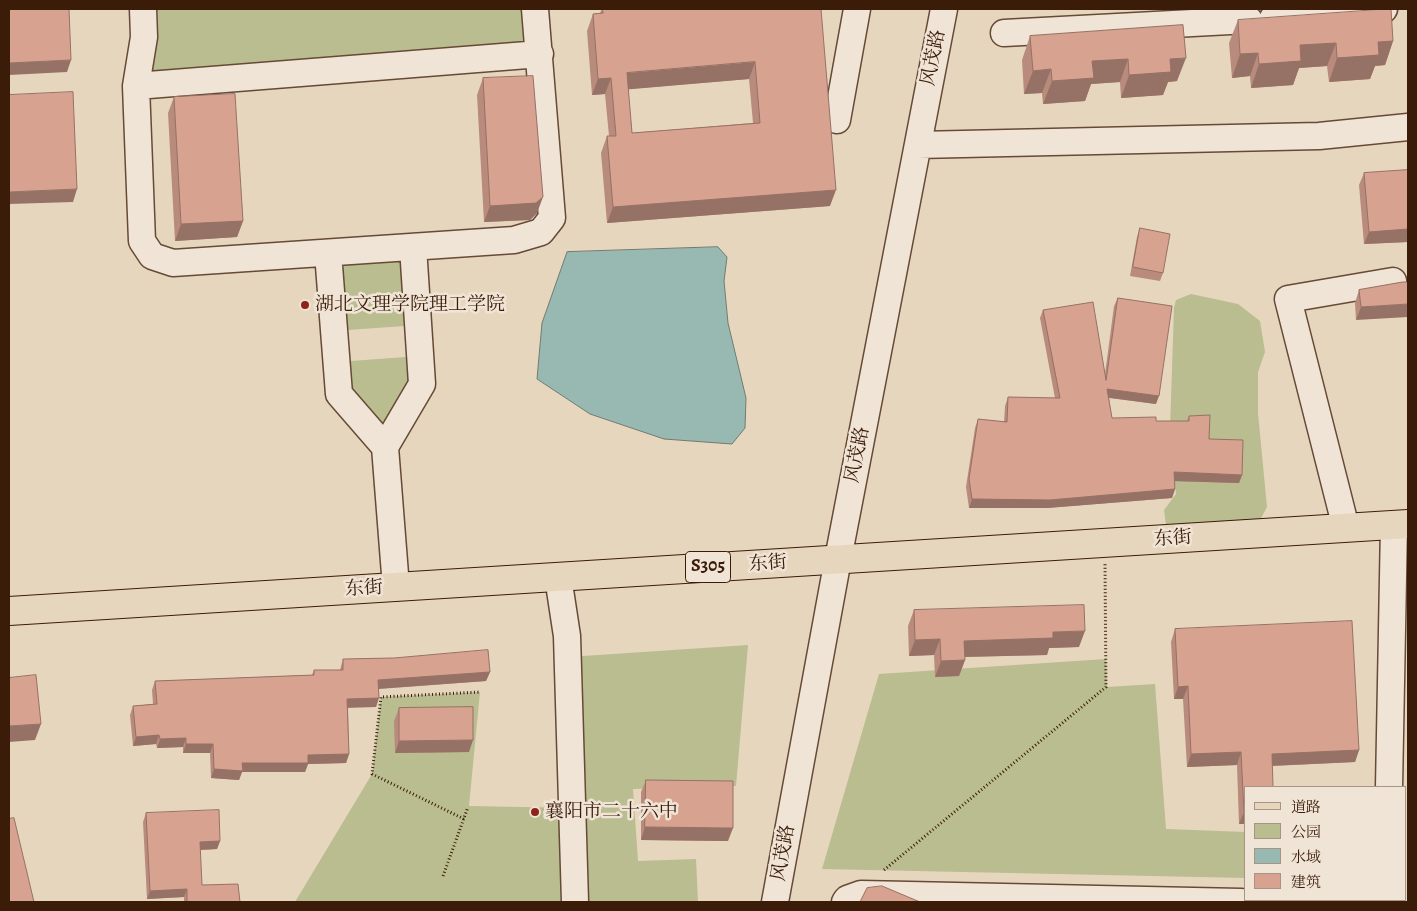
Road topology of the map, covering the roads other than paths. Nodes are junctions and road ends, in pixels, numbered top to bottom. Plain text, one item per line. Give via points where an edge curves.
1 (143, 9) edge
2 (535, 9) edge
3 (857, 9) edge
4 (944, 9) edge
5 (1384, 9) edge
6 (1247, 14) edge
7 (1004, 33) dead end
8 (540, 54) junction
9 (136, 86) junction
10 (836, 120) dead end
11 (1408, 127) edge
12 (918, 145) junction
13 (413, 247) junction
14 (328, 253) junction
15 (1393, 281) dead end
16 (385, 447) junction
17 (1401, 525) edge
18 (1346, 528) junction
19 (838, 560) junction
20 (558, 577) junction
21 (396, 587) junction
22 (9, 611) edge
23 (1389, 786) edge
24 (1069, 900) edge
25 (575, 902) edge
26 (775, 902) edge
27 (845, 902) edge
28 (1241, 902) edge

1 - 9 street via 144,37
2 - 8 street
3 - 10 street
4 - 12 street, 风茂路
5 - 6 street
6 - 7 street
8 - 9 street
8 - 13 street via 552,218 541,232 514,240
9 - 14 street via 142,242 152,256 173,263
11 - 12 street via 1318,136
12 - 19 street, 风茂路
13 - 14 street
13 - 16 street via 422,384
14 - 16 street via 339,394
15 - 18 street via 1288,299
16 - 21 street
17 - 18 main road, 东街 / S305
17 - 23 street
18 - 19 main road, 东街 / S305
19 - 20 main road, 东街 / S305
19 - 26 street, 风茂路
20 - 21 main road, 东街 / S305
20 - 25 street via 567,636
21 - 22 main road, 东街 / S305
24 - 27 street via 861,894
24 - 28 street

